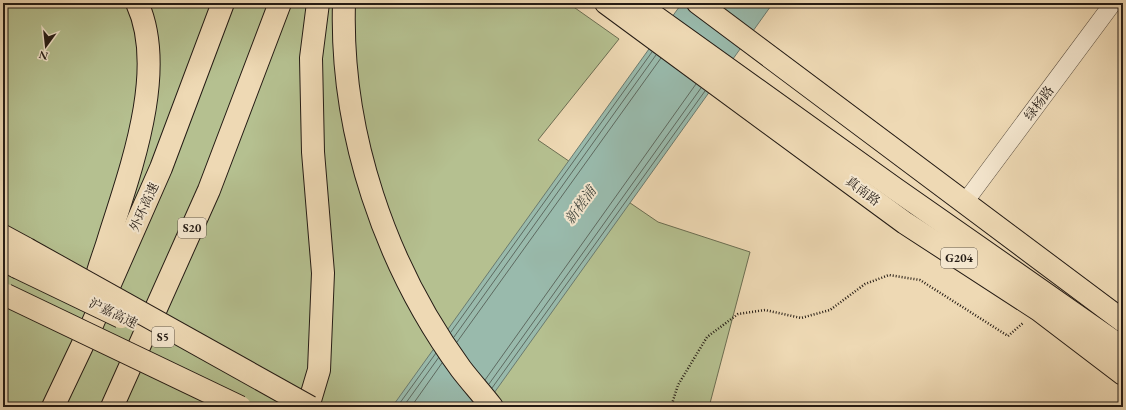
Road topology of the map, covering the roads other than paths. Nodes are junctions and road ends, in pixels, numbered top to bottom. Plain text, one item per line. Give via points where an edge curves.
1 (137, 3) edge
2 (223, 3) edge
3 (280, 3) edge
4 (318, 3) edge
5 (344, 3) edge
6 (606, 3) edge
7 (636, 3) edge
8 (698, 3) edge
9 (1113, 3) edge
10 (801, 134) junction
11 (965, 202) junction
12 (3, 236) edge
13 (16, 259) edge
14 (5, 294) edge
15 (1123, 322) edge
16 (91, 327) junction
17 (1123, 348) edge
18 (1123, 374) edge
19 (53, 407) edge
20 (112, 407) edge
21 (240, 407) edge
22 (309, 407) edge
23 (492, 407) edge

1 - 16 main road via 145,19 150,67 144,112 121,200 93,290
2 - 16 main road, 外环高速 via 161,168
3 - 20 main road, S20 via 209,190
4 - 22 main road via 311,58 313,152 323,273 319,370
5 - 23 main road via 347,73 355,129 372,194 394,252 424,312 461,369
6 - 10 main road, 真南路 / G204
7 - 10 main road, 真南路 / G204
8 - 11 main road
9 - 11 street, 绿杨路
10 - 17 main road, 真南路 / G204
10 - 18 main road, 真南路 / G204 via 905,223 1039,310
11 - 15 main road
12 - 13 main road
13 - 22 main road, bridge
14 - 21 main road, S5, bridge
16 - 19 main road, 外环高速

